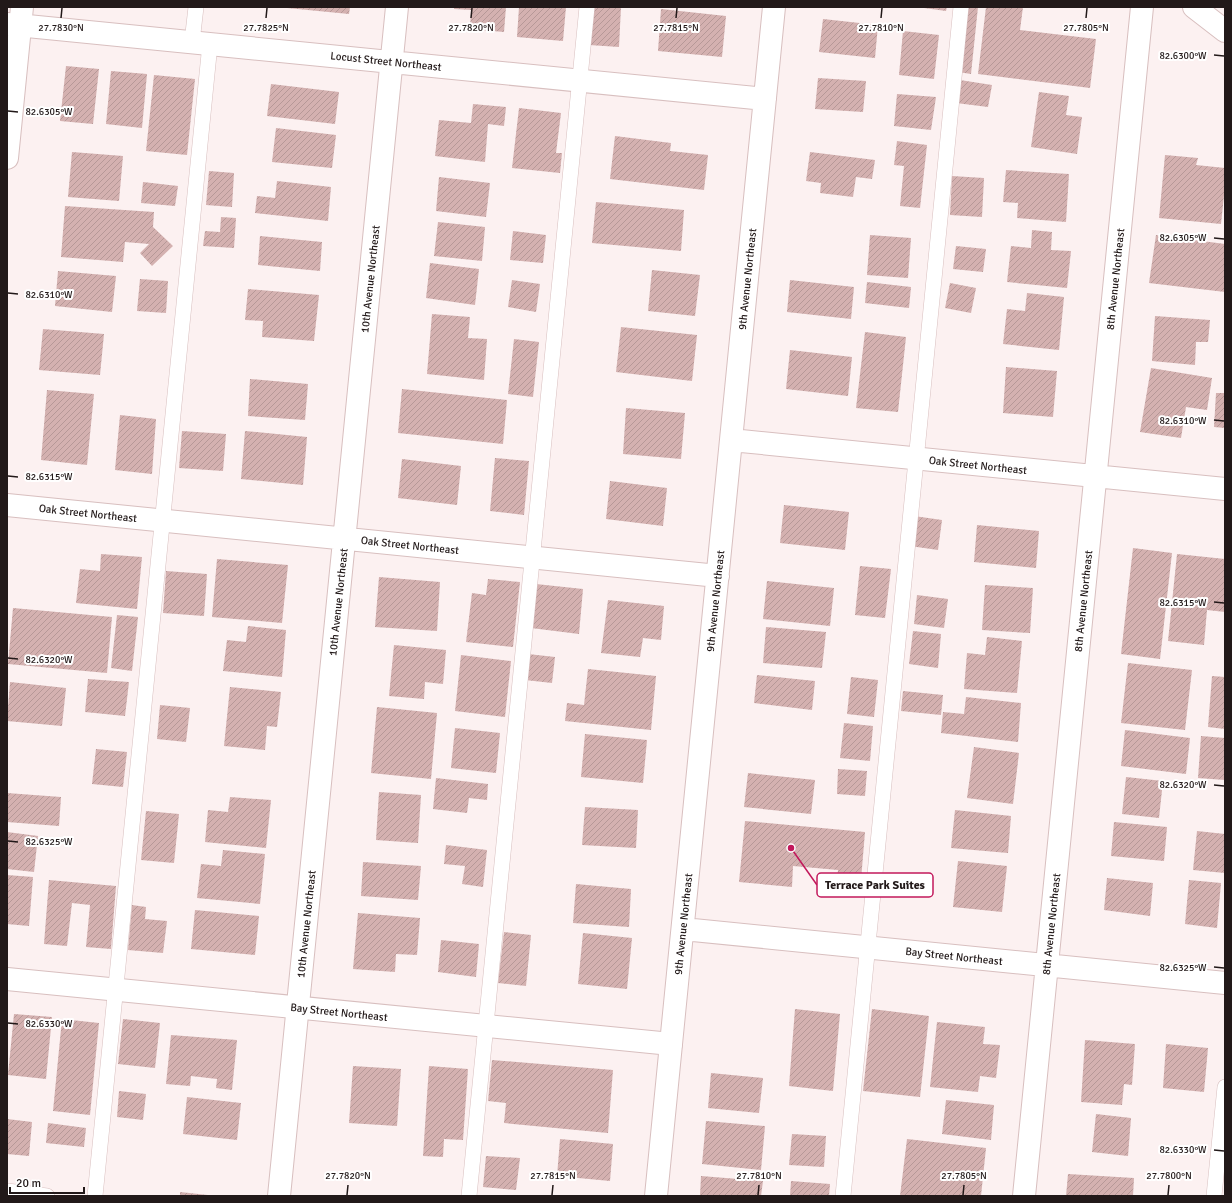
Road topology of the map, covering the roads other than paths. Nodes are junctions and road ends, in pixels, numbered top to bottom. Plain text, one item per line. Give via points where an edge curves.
1 (196, 7) edge
2 (397, 7) edge
3 (587, 7) edge
4 (774, 7) edge
5 (961, 7) edge
6 (1142, 7) edge
7 (1194, 7) edge
8 (17, 18) edge
9 (1225, 31) edge
10 (201, 43) junction
11 (392, 62) junction
12 (580, 80) junction
13 (765, 99) junction
14 (7, 158) edge
15 (731, 440) junction
16 (916, 459) junction
17 (1096, 476) junction
18 (1225, 489) edge
19 (7, 505) edge
20 (163, 521) junction
21 (344, 539) junction
22 (533, 558) junction
23 (718, 576) junction
24 (682, 929) junction
25 (867, 948) junction
26 (1047, 965) junction
27 (7, 979) edge
28 (1225, 983) edge
29 (116, 989) junction
30 (298, 1007) junction
31 (486, 1026) junction
32 (671, 1044) junction
33 (1225, 1087) edge
34 (7, 1191) edge
35 (47, 1196) edge
36 (95, 1196) edge
37 (279, 1196) edge
38 (469, 1196) edge
39 (656, 1196) edge
40 (843, 1196) edge
41 (1024, 1196) edge
42 (1214, 1196) edge

1 - 10 lane
2 - 11 street, 10th Avenue Northeast
3 - 12 lane
4 - 13 street, 9th Avenue Northeast
5 - 16 lane
6 - 17 street, 8th Avenue Northeast
7 - 9 street
8 - 10 street, Locust Street Northeast
8 - 14 street
10 - 11 street, Locust Street Northeast
10 - 20 lane
11 - 12 street, Locust Street Northeast
11 - 21 street, 10th Avenue Northeast
12 - 13 street, Locust Street Northeast
12 - 22 lane
13 - 15 street, 9th Avenue Northeast
15 - 16 street, Oak Street Northeast
15 - 23 street, 9th Avenue Northeast
16 - 17 street, Oak Street Northeast
16 - 25 lane
17 - 18 street, Oak Street Northeast
17 - 26 street, 8th Avenue Northeast
19 - 20 street, Oak Street Northeast
20 - 21 street, Oak Street Northeast
20 - 29 lane
21 - 22 street, Oak Street Northeast
21 - 30 street, 10th Avenue Northeast
22 - 23 street, Oak Street Northeast
22 - 31 lane
23 - 24 street, 9th Avenue Northeast
24 - 25 street, Bay Street Northeast
24 - 32 street, 9th Avenue Northeast
25 - 26 street, Bay Street Northeast
25 - 40 lane
26 - 28 street, Bay Street Northeast
26 - 41 street, 8th Avenue Northeast
27 - 29 street, Bay Street Northeast
29 - 30 street, Bay Street Northeast
29 - 36 lane
30 - 31 street, Bay Street Northeast
30 - 37 street, 10th Avenue Northeast
31 - 32 street, Bay Street Northeast
31 - 38 lane
32 - 39 street, 9th Avenue Northeast
33 - 42 lane
34 - 35 lane

